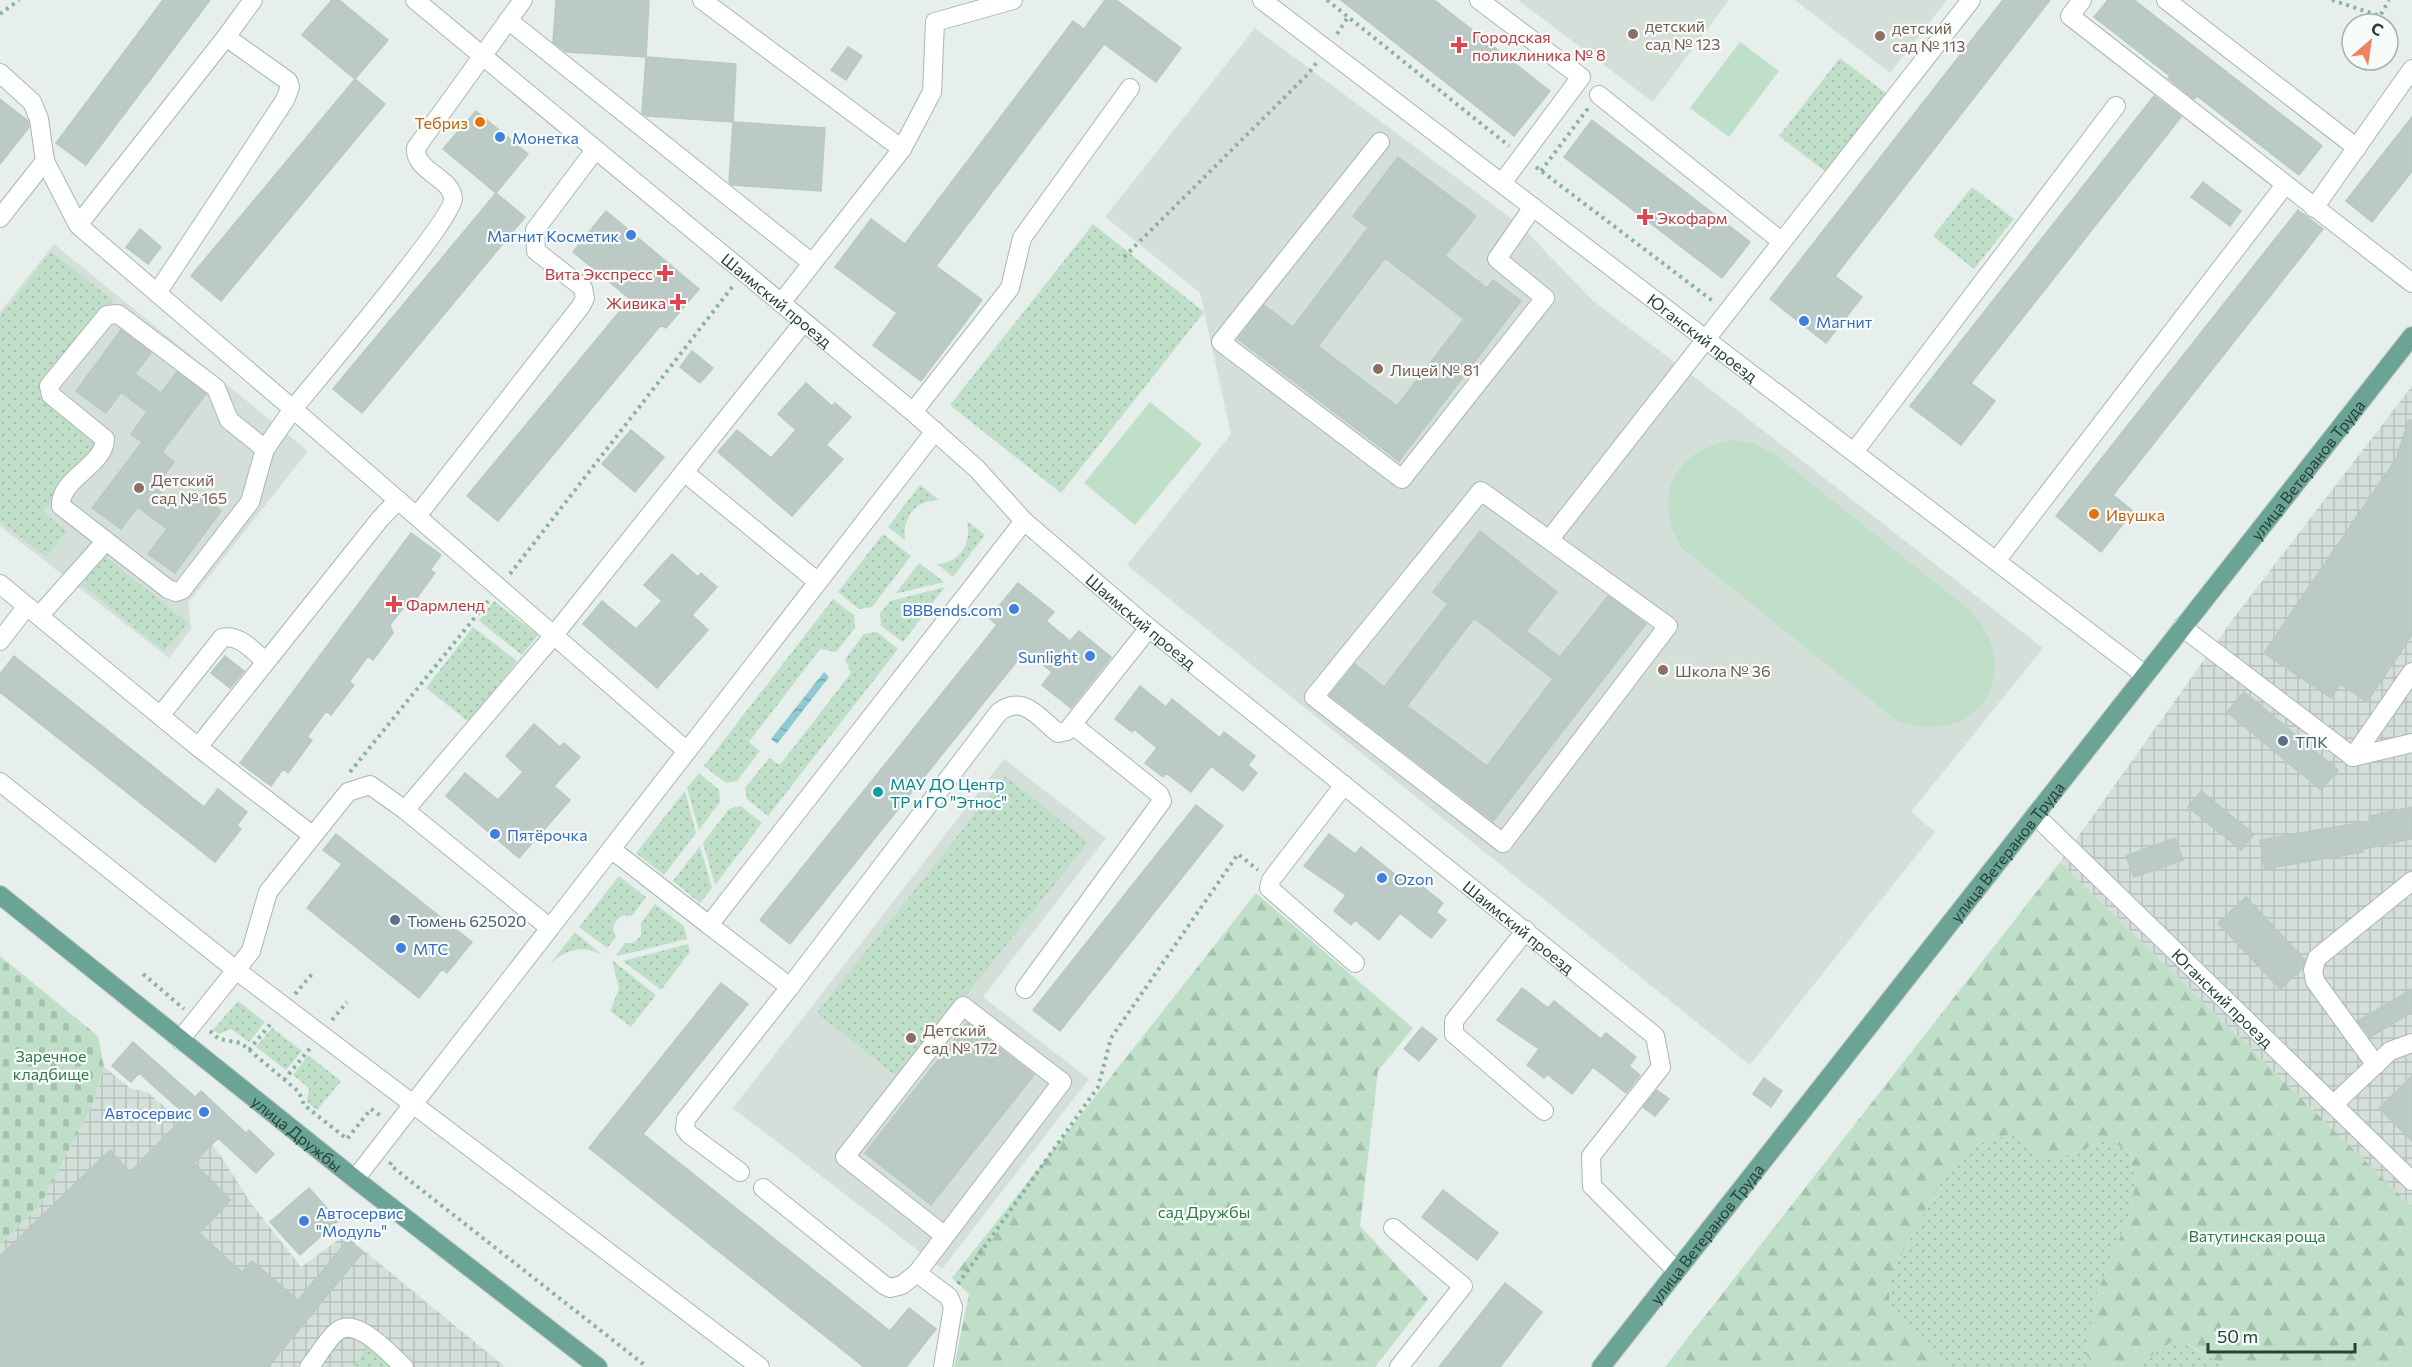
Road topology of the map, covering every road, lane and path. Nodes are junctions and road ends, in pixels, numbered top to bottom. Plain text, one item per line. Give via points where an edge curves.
1 (19, 0) edge
2 (253, 0) edge
3 (415, 0) edge
4 (523, 0) edge
5 (702, 0) edge
6 (1013, 0) edge
7 (1262, 0) edge
8 (1479, 0) edge
9 (1971, 0) edge
10 (2082, 0) edge
11 (2166, 0) edge
12 (2332, 0) edge
13 (2389, 0) edge
14 (0, 14) edge
15 (508, 20) junction
16 (226, 37) junction
17 (483, 57) junction
18 (2412, 69) edge
19 (0, 74) edge
20 (1308, 74) dead end
21 (1130, 87) dead end
22 (1599, 94) joint
23 (2116, 106) dead end
24 (1380, 142) dead end
25 (2356, 148) junction
26 (902, 149) junction
27 (595, 150) junction
28 (45, 161) junction
29 (1541, 171) dead end
30 (1502, 183) junction
31 (2284, 185) junction
32 (1533, 207) junction
33 (2314, 208) junction
34 (0, 218) edge
35 (78, 225) junction
36 (1781, 241) junction
37 (1124, 257) dead end
38 (813, 263) junction
39 (744, 272) junction
40 (2412, 283) edge
41 (157, 293) junction
42 (781, 303) junction
43 (803, 323) junction
44 (1705, 338) junction
45 (2409, 344) edge
46 (293, 410) junction
47 (913, 412) junction
48 (935, 431) junction
49 (265, 449) junction
50 (1854, 452) junction
51 (684, 472) junction
52 (398, 500) junction
53 (417, 516) junction
54 (1024, 521) junction
55 (1548, 540) junction
56 (105, 542) junction
57 (1996, 561) junction
58 (818, 582) junction
59 (0, 584) edge
60 (499, 587) junction
61 (33, 611) junction
62 (2182, 627) junction
63 (1149, 628) junction
64 (554, 635) junction
65 (0, 641) edge
66 (266, 662) junction
67 (2412, 672) edge
68 (2145, 675) junction
69 (160, 716) junction
70 (1074, 724) junction
71 (2412, 743) edge
72 (198, 747) junction
73 (687, 751) junction
74 (2353, 757) junction
75 (349, 773) dead end
76 (0, 782) edge
77 (1344, 785) junction
78 (405, 810) junction
79 (2035, 815) junction
80 (312, 835) junction
81 (611, 849) junction
82 (1271, 880) junction
83 (2412, 881) edge
84 (0, 896) edge
85 (709, 925) junction
86 (550, 928) junction
87 (1526, 930) junction
88 (1355, 963) dead end
89 (236, 969) junction
90 (143, 974) dead end
91 (790, 987) junction
92 (1025, 989) dead end
93 (197, 1019) junction
94 (180, 1040) junction
95 (2412, 1043) edge
96 (2376, 1065) junction
97 (413, 1104) junction
98 (2334, 1104) junction
99 (1544, 1111) dead end
100 (395, 1128) junction
101 (740, 1172) dead end
102 (355, 1179) junction
103 (2412, 1181) edge
104 (763, 1188) dead end
105 (1393, 1228) dead end
106 (945, 1236) junction
107 (1676, 1270) junction
108 (917, 1273) junction
109 (949, 1297) junction
110 (309, 1367) edge
111 (404, 1367) edge
112 (598, 1367) edge
113 (647, 1367) edge
114 (760, 1367) edge
115 (942, 1367) edge
116 (1399, 1367) edge
117 (1601, 1367) edge

1 - 14 path
2 - 16 street
3 - 17 street, Шаимский проезд
4 - 15 street
5 - 26 street
6 - 26 street via 935,22 932,92
7 - 30 street, Юганский проезд
8 - 30 street via 1581,77
9 - 36 street
10 - 31 street via 2070,15
11 - 25 street
12 - 13 path via 2380,16
15 - 17 street
15 - 38 street
16 - 35 street
16 - 41 street via 288,81 289,92
17 - 27 street, Шаимский проезд
17 - 46 street via 416,148 419,160 451,191 450,207 426,243
18 - 25 street
19 - 28 street via 32,102 39,119
20 - 37 path
21 - 47 street via 1022,238 1010,288
22 - 29 path
22 - 36 street
23 - 50 street
24 - 32 street via 1221,342 1402,479 1545,298 1497,259
25 - 33 street
26 - 38 street
27 - 39 street, Шаимский проезд
27 - 53 street via 536,230 534,242 536,251 583,288 585,298
28 - 34 street
28 - 35 street
30 - 32 street, Юганский проезд
31 - 33 street
31 - 57 street
32 - 44 street, Юганский проезд
33 - 40 street
35 - 41 street
36 - 44 street
38 - 42 street
39 - 42 street, Шаимский проезд
39 - 60 path
41 - 46 street
42 - 43 street, Шаимский проезд
43 - 47 street, Шаимский проезд
43 - 51 street
44 - 50 street, Юганский проезд
44 - 55 street
45 - 62 main road, улица Ветеранов Труда
46 - 49 street
46 - 52 street
47 - 48 street, Шаимский проезд
48 - 54 street, Шаимский проезд via 977,469
48 - 58 street
49 - 56 street via 250,502 182,590 168,589
49 - 56 street via 229,420 216,388 123,316 107,315 49,390 105,439 102,449 61,501 65,511
50 - 57 street, Юганский проезд
51 - 58 street
51 - 64 street
52 - 53 street
52 - 66 street
53 - 60 street
54 - 63 street, Шаимский проезд
54 - 85 street
55 - 55 street via 1481,490 1314,697 1503,843 1668,626
56 - 61 street
57 - 68 street, Юганский проезд
58 - 73 street
59 - 61 street
60 - 64 street
60 - 75 path
61 - 65 street
61 - 69 street
62 - 68 main road, улица Ветеранов Труда
62 - 74 street
63 - 70 street
63 - 77 street, Шаимский проезд
64 - 73 street
64 - 78 street
66 - 69 street via 237,639 222,639
66 - 72 street
67 - 74 street
68 - 79 main road, улица Ветеранов Труда
69 - 72 street
70 - 91 street via 1058,733 1022,704 1011,704 999,712
70 - 92 street via 1159,794 1162,801
71 - 74 street
72 - 80 street
73 - 81 street
76 - 89 street
77 - 82 street
77 - 87 street, Шаимский проезд
78 - 80 street via 370,785 348,792
78 - 86 street
79 - 98 street, Юганский проезд
79 - 107 main road, улица Ветеранов Труда
80 - 89 street via 268,892 251,951
81 - 85 street
81 - 86 street
82 - 88 street via 1269,888 1275,894
82 - 109 path via 1238,854 1111,1038 1098,1087
83 - 96 street via 2317,958 2313,970 2315,981
84 - 94 main road, улица Дружбы
85 - 91 street
86 - 97 street
87 - 99 street via 1454,1021 1452,1029
87 - 107 street, Шаимский проезд via 1654,1036 1661,1067 1592,1156 1592,1186
89 - 93 street
89 - 97 street
90 - 93 path
91 - 101 street via 686,1119 689,1134
93 - 94 street
93 - 100 path via 219,1038 241,1043 299,1092 304,1105 347,1139 371,1109
94 - 102 main road, улица Дружбы
95 - 96 street via 2391,1052
96 - 98 street
97 - 100 street
97 - 114 street
98 - 103 street, Юганский проезд
100 - 102 street
100 - 113 path via 399,1131 390,1165
102 - 112 main road, улица Дружбы
104 - 108 street via 884,1285 902,1285
105 - 116 street via 1463,1286
106 - 106 street via 1062,1082 963,1006 845,1157
106 - 108 street
107 - 117 main road, улица Ветеранов Труда
108 - 109 street
109 - 115 street via 954,1307
110 - 111 street via 338,1330 357,1328

